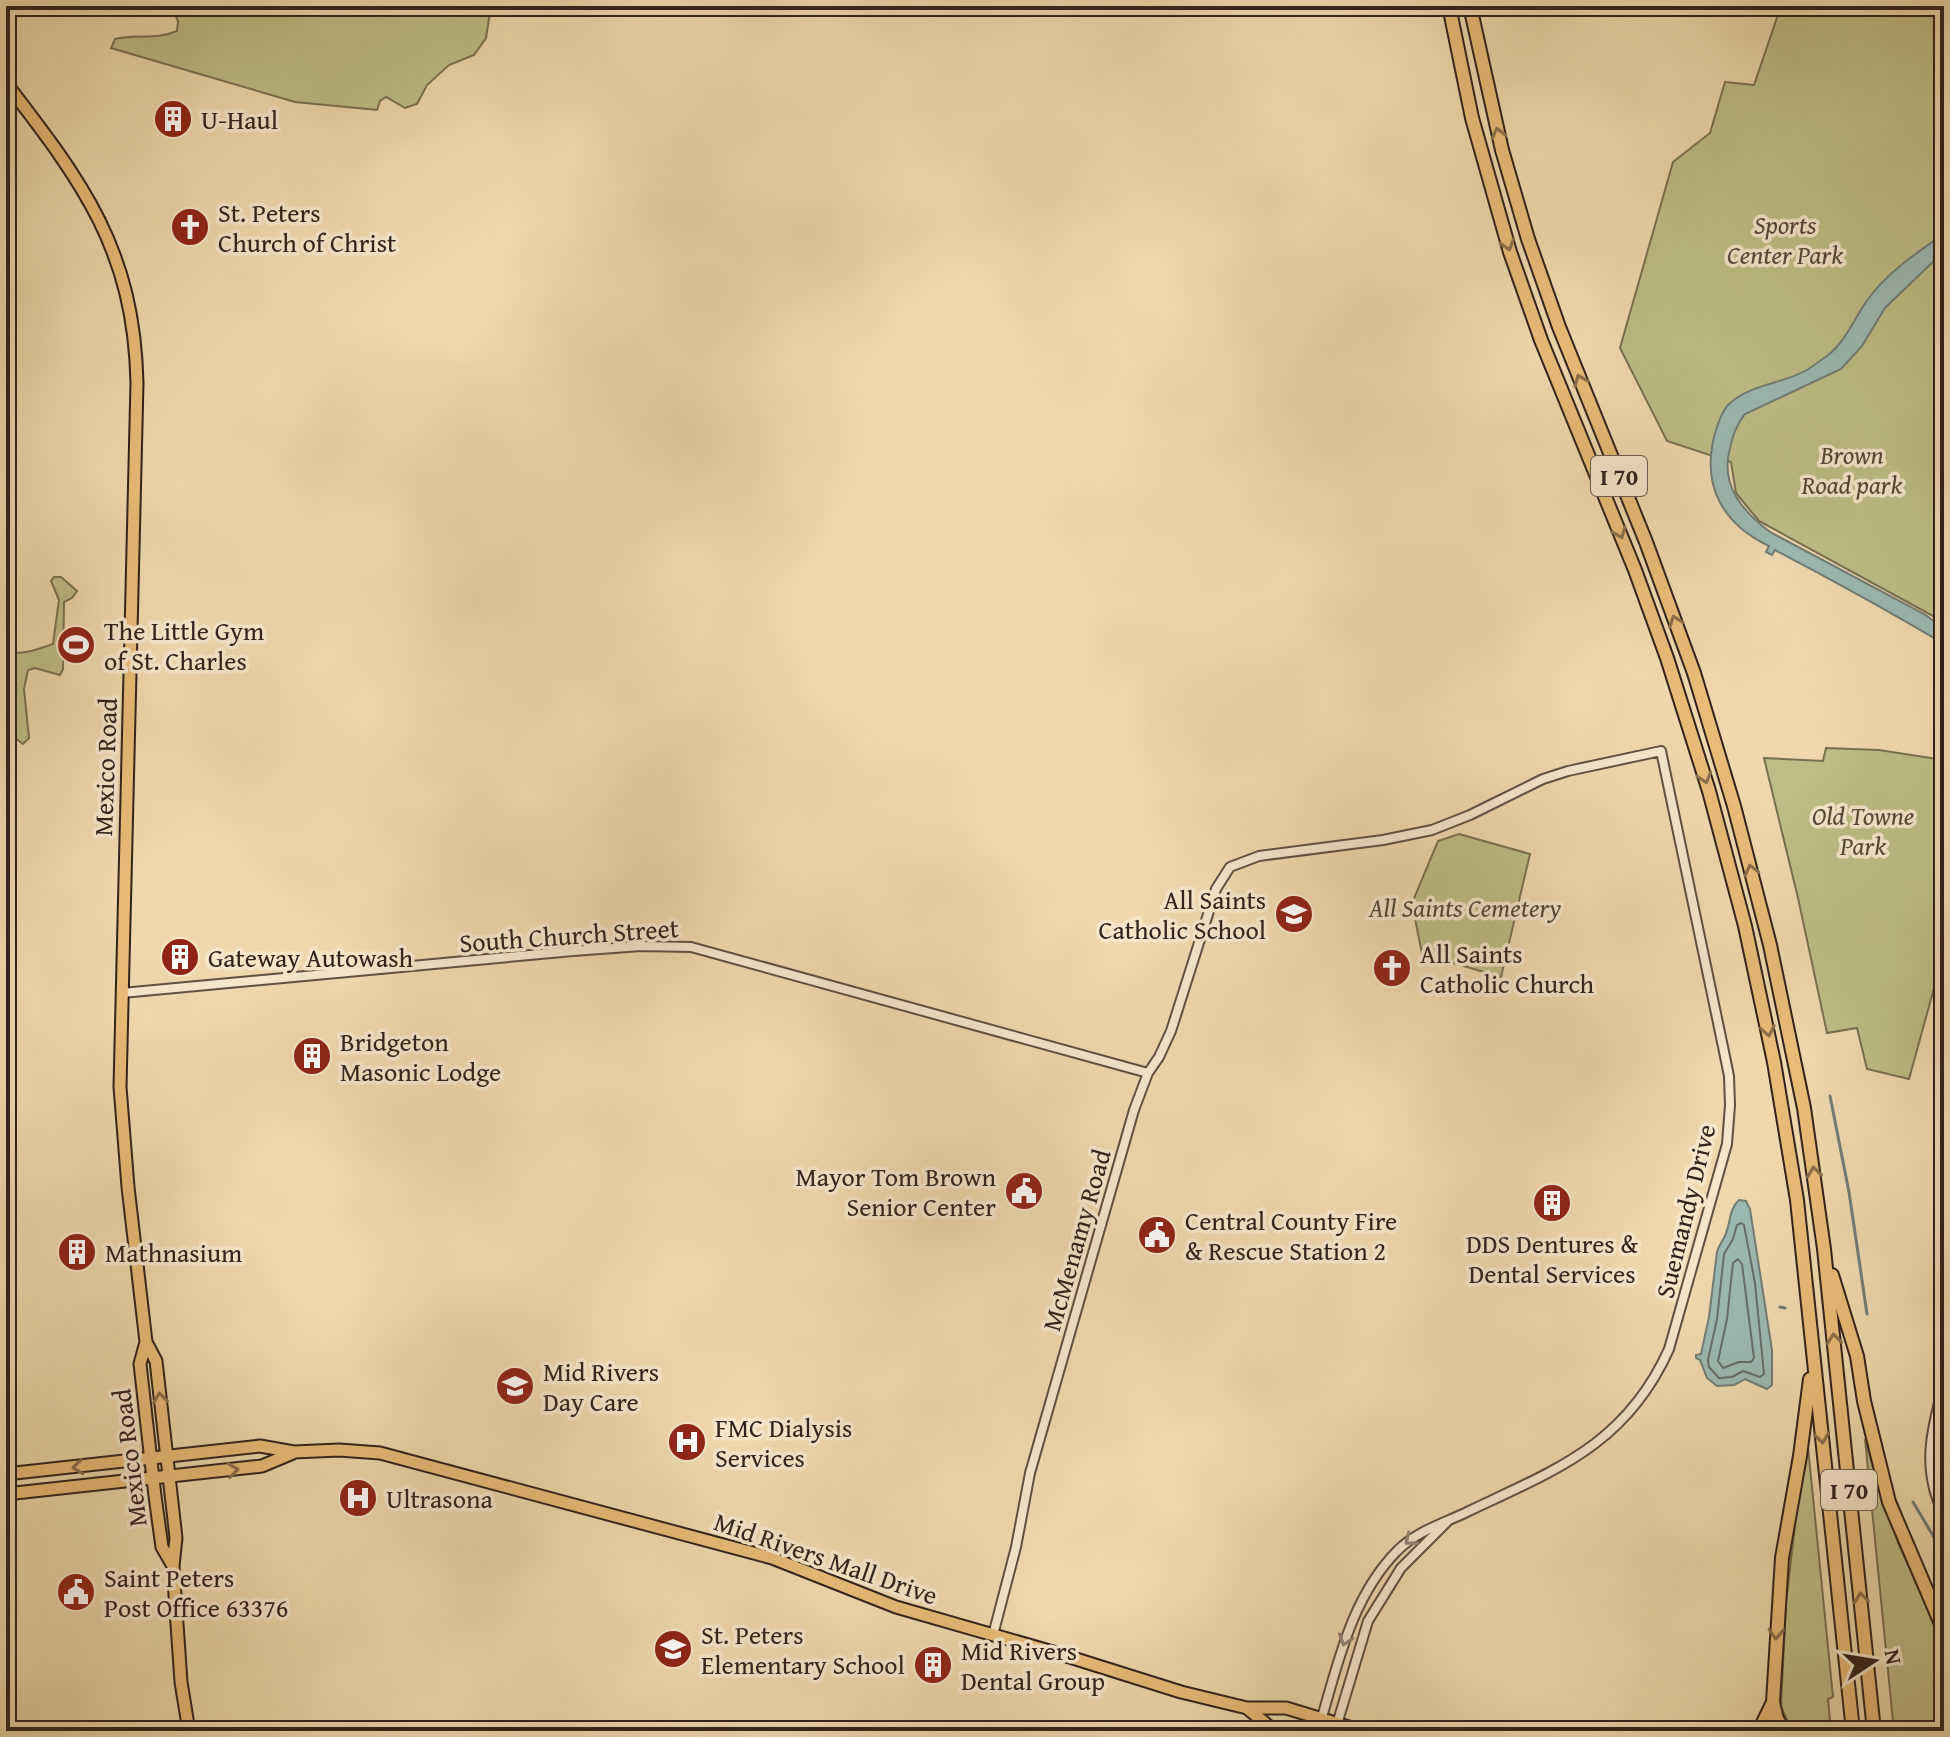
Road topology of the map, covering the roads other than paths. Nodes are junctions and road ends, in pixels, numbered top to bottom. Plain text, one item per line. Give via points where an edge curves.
1 (1449, 6) edge
2 (1470, 6) edge
3 (6, 83) edge
4 (1230, 867) joint
5 (122, 993) junction
6 (1148, 1073) junction
7 (1824, 1249) junction
8 (146, 1342) junction
9 (1813, 1360) junction
10 (1944, 1384) edge
11 (294, 1452) junction
12 (167, 1457) junction
13 (151, 1459) junction
14 (6, 1474) edge
15 (169, 1477) junction
16 (153, 1479) junction
17 (6, 1494) edge
18 (1944, 1515) edge
19 (1448, 1521) junction
20 (173, 1566) junction
21 (1944, 1631) edge
22 (993, 1635) junction
23 (1773, 1702) junction
24 (1247, 1708) junction
25 (1322, 1719) junction
26 (1336, 1727) edge
27 (1944, 1727) edge
28 (189, 1731) edge
29 (1282, 1731) edge
30 (1318, 1731) edge
31 (1362, 1731) edge
32 (1759, 1731) edge
33 (1785, 1731) edge
34 (1853, 1731) edge
35 (1874, 1731) edge
36 (1937, 1731) edge

1 -> 9 highway, I 70 via 1476,133 1510,252 1651,614 1721,836 1783,1108
7 -> 2 highway, I 70 via 1786,1017 1734,806 1673,614 1533,254 1498,135
3 - 5 main road, Mexico Road via 91,203 117,264 134,340
4 - 6 street, McMenamy Road via 1216,889 1171,1031
4 - 19 street, Suemandy Drive via 1259,856 1432,830 1543,779 1661,751 1729,1076 1728,1135 1710,1209 1669,1349 1628,1415 1566,1464
5 - 6 street, South Church Street via 587,950 691,947
5 - 8 main road, Mexico Road via 121,1123
6 - 22 street, McMenamy Road via 1030,1473
7 - 21 highway via 1857,1356 1889,1502
35 -> 7 highway, I 70
12 -> 8 main road, Mexico Road via 156,1361
8 - 13 main road, Mexico Road via 140,1364
9 -> 23 highway via 1782,1558
9 -> 34 highway, I 70
10 - 18 street via 1929,1455 1932,1486
11 - 12 main road, Mid Rivers Mall Drive via 260,1446
15 -> 11 main road, Mid Rivers Mall Drive via 262,1466
11 - 22 main road, Mid Rivers Mall Drive via 356,1450 430,1465 772,1558 896,1607
12 - 13 main road, Mid Rivers Mall Drive
12 - 15 main road, Mexico Road
13 -> 14 main road, Mid Rivers Mall Drive
13 - 16 main road, Mexico Road
15 - 16 main road, Mid Rivers Mall Drive
15 - 20 main road, Mexico Road via 177,1545
16 - 17 main road, Mid Rivers Mall Drive
16 - 20 main road, Mexico Road via 162,1547
19 -> 25 street, Suemandy Drive via 1429,1526 1404,1544 1380,1570 1350,1626
19 - 26 street, Suemandy Drive via 1401,1568 1368,1621
20 - 28 main road, Mexico Road
22 - 24 main road, Mid Rivers Mall Drive
23 - 32 highway
23 - 33 highway
24 - 25 main road, Mid Rivers Mall Drive via 1278,1707
24 - 29 main road, Mid Rivers Mall Drive
25 - 26 main road, Mid Rivers Mall Drive
25 - 30 street, Suemandy Drive
26 - 31 main road, Mid Rivers Mall Drive
27 - 36 highway

